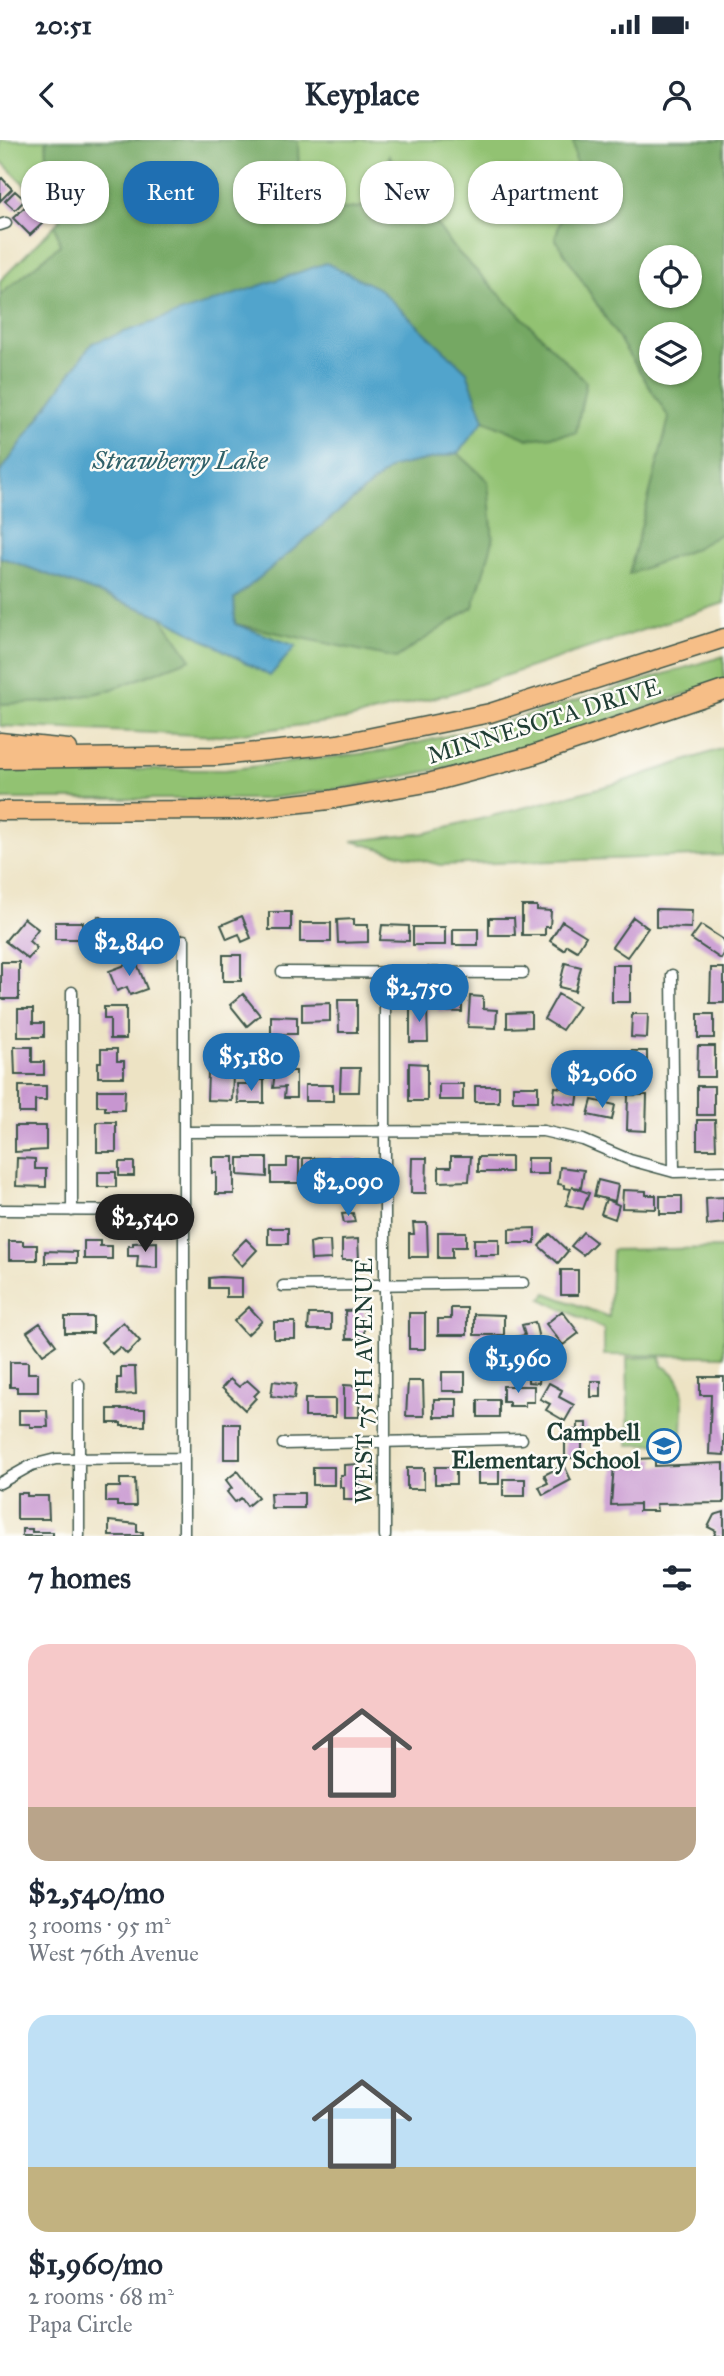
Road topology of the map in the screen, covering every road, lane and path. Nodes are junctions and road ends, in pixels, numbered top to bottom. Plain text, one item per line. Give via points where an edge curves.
1 (724, 632) edge
2 (724, 638) edge
3 (697, 646) junction
4 (724, 692) edge
5 (0, 741) edge
6 (138, 758) junction
7 (0, 759) edge
8 (0, 811) edge
9 (184, 940) dead end
10 (282, 972) dead end
11 (523, 973) dead end
12 (385, 974) junction
13 (672, 975) dead end
14 (72, 992) dead end
15 (385, 1130) junction
16 (185, 1132) junction
17 (724, 1171) edge
18 (674, 1172) junction
19 (0, 1210) edge
20 (72, 1210) junction
21 (184, 1211) junction
22 (523, 1283) dead end
23 (385, 1285) junction
24 (283, 1286) dead end
25 (79, 1384) dead end
26 (522, 1439) dead end
27 (384, 1441) junction
28 (283, 1444) dead end
29 (183, 1458) junction
30 (79, 1459) junction
31 (0, 1483) edge
32 (79, 1536) edge
33 (184, 1536) edge
34 (385, 1536) edge

1 - 3 highway
2 - 3 highway, MINNESOTA DRIVE
3 - 6 highway, MINNESOTA DRIVE via 490,713 420,729 267,752
4 - 8 highway, MINNESOTA DRIVE via 497,766 329,800 239,810
5 - 6 highway
6 - 7 highway, MINNESOTA DRIVE
9 - 16 street
10 - 12 street
11 - 12 street
12 - 15 street, WEST 75TH AVENUE
13 - 18 street
14 - 20 street
15 - 16 street
15 - 18 street via 543,1131
15 - 23 street, WEST 75TH AVENUE
16 - 21 street
17 - 18 street
19 - 20 street
20 - 21 street
21 - 29 street
22 - 23 street
23 - 24 street
23 - 27 street, WEST 75TH AVENUE
25 - 30 street
26 - 27 street
27 - 28 street
27 - 34 street, WEST 75TH AVENUE
29 - 30 street
29 - 33 street
30 - 31 street via 32,1465
30 - 32 street

